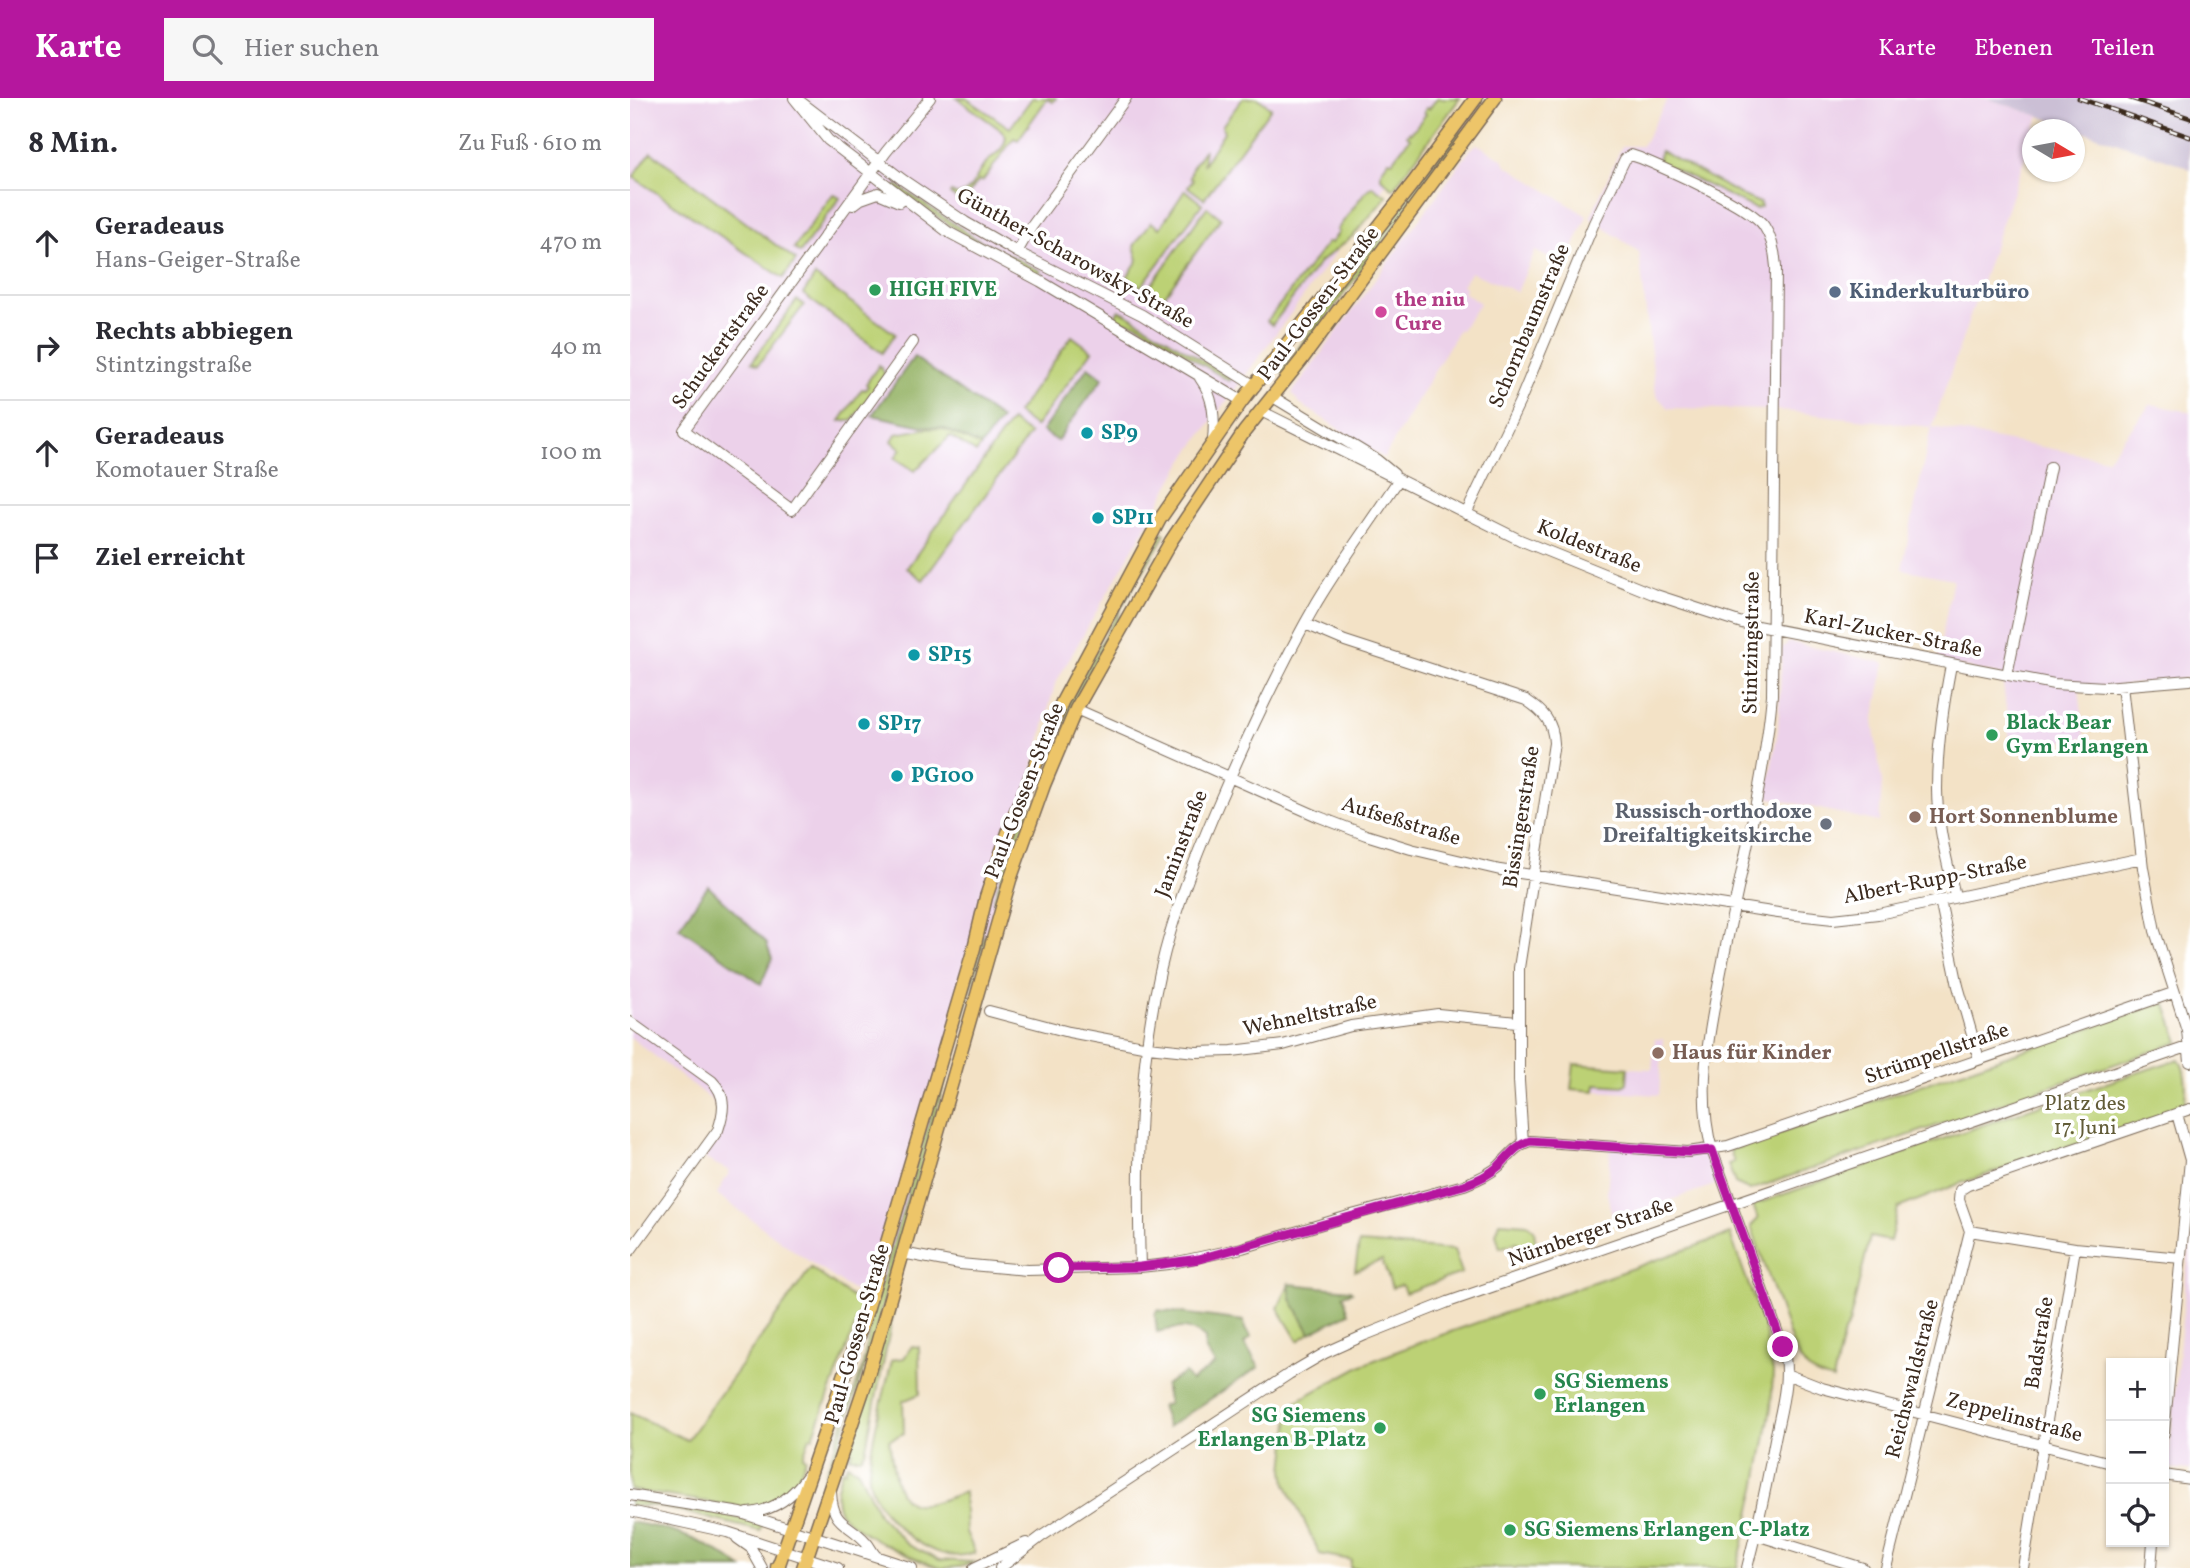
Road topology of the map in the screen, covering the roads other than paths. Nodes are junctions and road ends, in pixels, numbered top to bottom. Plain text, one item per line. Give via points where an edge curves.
1 (795, 98) edge
2 (930, 98) edge
3 (1126, 98) edge
4 (1476, 98) edge
5 (1496, 98) edge
6 (1464, 113) junction
7 (1478, 123) junction
8 (1631, 155) joint
9 (879, 162) junction
10 (870, 173) junction
11 (919, 211) junction
12 (844, 212) junction
13 (1017, 252) junction
14 (1062, 273) junction
15 (1040, 281) junction
16 (913, 342) dead end
17 (1197, 375) junction
18 (1255, 386) junction
19 (1273, 397) junction
20 (1242, 401) junction
21 (1261, 411) junction
22 (1213, 441) junction
23 (2050, 467) dead end
24 (1399, 479) junction
25 (1466, 514) junction
26 (1153, 535) junction
27 (1171, 541) junction
28 (1305, 624) junction
29 (1772, 629) junction
30 (1951, 665) junction
31 (2007, 675) junction
32 (2190, 680) edge
33 (2122, 686) junction
34 (1076, 709) junction
35 (1229, 778) junction
36 (2141, 858) junction
37 (1532, 874) junction
38 (991, 882) junction
39 (1008, 888) junction
40 (1955, 896) junction
41 (1940, 900) junction
42 (1734, 906) junction
43 (2173, 993) junction
44 (989, 1011) dead end
45 (630, 1022) edge
46 (1517, 1022) junction
47 (2189, 1046) edge
48 (1148, 1047) junction
49 (1979, 1059) junction
50 (2190, 1062) edge
51 (2190, 1109) edge
52 (2177, 1114) junction
53 (1523, 1143) junction
54 (1712, 1150) junction
55 (1731, 1205) junction
56 (1970, 1231) junction
57 (2075, 1248) junction
58 (630, 1251) edge
59 (902, 1253) junction
60 (2181, 1258) junction
61 (1140, 1267) junction
62 (1786, 1374) junction
63 (1924, 1415) junction
64 (2165, 1421) edge
65 (2043, 1445) junction
66 (2106, 1462) edge
67 (813, 1468) junction
68 (2169, 1476) edge
69 (2190, 1479) edge
70 (832, 1485) junction
71 (630, 1495) edge
72 (630, 1511) edge
73 (741, 1513) junction
74 (792, 1529) junction
75 (727, 1532) junction
76 (1756, 1535) junction
77 (1042, 1536) junction
78 (813, 1537) junction
79 (2153, 1547) edge
80 (784, 1549) junction
81 (876, 1556) junction
82 (804, 1563) edge
83 (1003, 1567) edge
84 (762, 1568) edge
85 (778, 1568) edge
86 (838, 1568) edge
87 (912, 1568) edge
88 (974, 1568) edge
89 (1747, 1568) edge
90 (1863, 1568) edge
91 (1886, 1568) edge
92 (2023, 1568) edge
93 (2151, 1568) edge

1 - 9 street, Günther-Scharowsky-Straße
1 - 10 street, Günther-Scharowsky-Straße via 828,140
2 - 9 street, Schuckertstraße
3 - 13 street
4 - 6 main road, Paul-Gossen-Straße
5 - 7 main road, Paul-Gossen-Straße
6 - 7 main road
6 - 18 main road, Paul-Gossen-Straße
7 - 19 main road, Paul-Gossen-Straße
8 - 25 street, Schornbaumstraße via 1615,176 1520,401
8 - 29 street, Stintzingstraße via 1747,210 1764,226 1772,242 1776,267
9 - 10 street, Schuckertstraße
9 - 13 street, Günther-Scharowsky-Straße
10 - 11 street, Günther-Scharowsky-Straße
10 - 12 street, Schuckertstraße
11 - 12 street, Schuckertstraße via 878,193
11 - 15 street, Günther-Scharowsky-Straße via 961,240
12 - 16 street, Schuckertstraße via 684,430 792,510
13 - 14 street, Günther-Scharowsky-Straße
14 - 15 street via 1048,272
14 - 18 street, Günther-Scharowsky-Straße via 1142,315
15 - 17 street, Günther-Scharowsky-Straße
17 - 20 street, Günther-Scharowsky-Straße
17 - 22 street via 1212,402
18 - 19 main road, Günther-Scharowsky-Straße
18 - 20 main road, Paul-Gossen-Straße
19 - 21 main road, Paul-Gossen-Straße
19 - 24 street, Koldestraße via 1377,460
20 - 21 main road, Koldestraße
20 - 22 main road, Paul-Gossen-Straße
21 - 24 street, Koldestraße
21 - 27 main road, Paul-Gossen-Straße
22 - 26 main road, Paul-Gossen-Straße via 1171,500
23 - 31 street, Karl-Zucker-Straße
24 - 25 street, Koldestraße
24 - 28 street, Jaminstraße
25 - 29 street, Koldestraße via 1653,594
26 - 27 main road via 1167,531
26 - 38 main road, Paul-Gossen-Straße via 1062,702
27 - 34 main road, Paul-Gossen-Straße
28 - 35 street, Jaminstraße
28 - 37 street, Bissingerstraße via 1526,700 1548,718 1554,743
29 - 30 street, Karl-Zucker-Straße
29 - 42 street, Stintzingstraße via 1769,726
30 - 31 street, Karl-Zucker-Straße
30 - 40 street via 1937,791
31 - 33 street, Karl-Zucker-Straße via 2054,684
32 - 33 street, Karl-Zucker-Straße
33 - 36 street
34 - 35 street, Aufseßstraße
34 - 39 main road, Paul-Gossen-Straße
35 - 37 street, Aufseßstraße via 1377,839
35 - 48 street, Jaminstraße via 1172,926
36 - 40 street, Albert-Rupp-Straße
36 - 43 street
37 - 42 street, Aufseßstraße
37 - 46 street, Bissingerstraße
38 - 39 main road via 998,891
38 - 67 main road, Paul-Gossen-Straße via 883,1260
39 - 59 main road, Paul-Gossen-Straße
40 - 41 street, Albert-Rupp-Straße
41 - 42 street, Albert-Rupp-Straße via 1833,919
41 - 49 street
42 - 54 street, Stintzingstraße via 1707,1049 1704,1102
43 - 47 street
43 - 49 street, Strümpellstraße
44 - 48 street, Wehneltstraße
45 - 58 street via 712,1081 722,1093 723,1106 718,1130
46 - 48 street, Wehneltstraße via 1438,1014 1351,1026 1257,1049 1196,1052
46 - 53 street, Bissingerstraße
47 - 50 street
47 - 55 street, Nürnberger Straße
48 - 61 street, Jaminstraße via 1138,1164
49 - 54 street, Strümpellstraße
51 - 52 street
52 - 56 street via 1968,1185 1960,1190 1959,1200
52 - 60 street via 2190,1160
53 - 54 street, Strümpellstraße
53 - 61 street via 1498,1167 1464,1185 1199,1259
54 - 55 street, Stintzingstraße
55 - 62 street, Stintzingstraße via 1783,1347
55 - 77 street, Nürnberger Straße via 1416,1314 1325,1353
56 - 57 street
56 - 63 street, Reichswaldstraße
57 - 60 street
57 - 65 street, Badstraße
59 - 61 street via 949,1263 1020,1269
59 - 70 main road, Paul-Gossen-Straße
60 - 64 street
62 - 63 street, Zeppelinstraße
62 - 76 street, Stintzingstraße
63 - 65 street, Zeppelinstraße
63 - 91 street, Reichswaldstraße
65 - 66 street, Zeppelinstraße
65 - 92 street, Badstraße
67 - 73 street, Paul-Gossen-Straße via 782,1502 759,1512
67 - 74 main road, Paul-Gossen-Straße
68 - 69 street
70 - 78 main road, Paul-Gossen-Straße
70 - 81 street via 837,1518
71 - 73 street
72 - 75 street
73 - 74 street
74 - 78 street
74 - 80 main road, Paul-Gossen-Straße
75 - 80 street
75 - 84 street via 751,1548
76 - 89 street, Stintzingstraße
76 - 90 street
77 - 83 street, Nürnberger Straße
77 - 88 street, Nürnberger Straße
78 - 81 street
78 - 82 main road, Paul-Gossen-Straße
79 - 93 street
80 - 82 street
80 - 85 main road, Paul-Gossen-Straße
81 - 87 street
82 - 86 street

